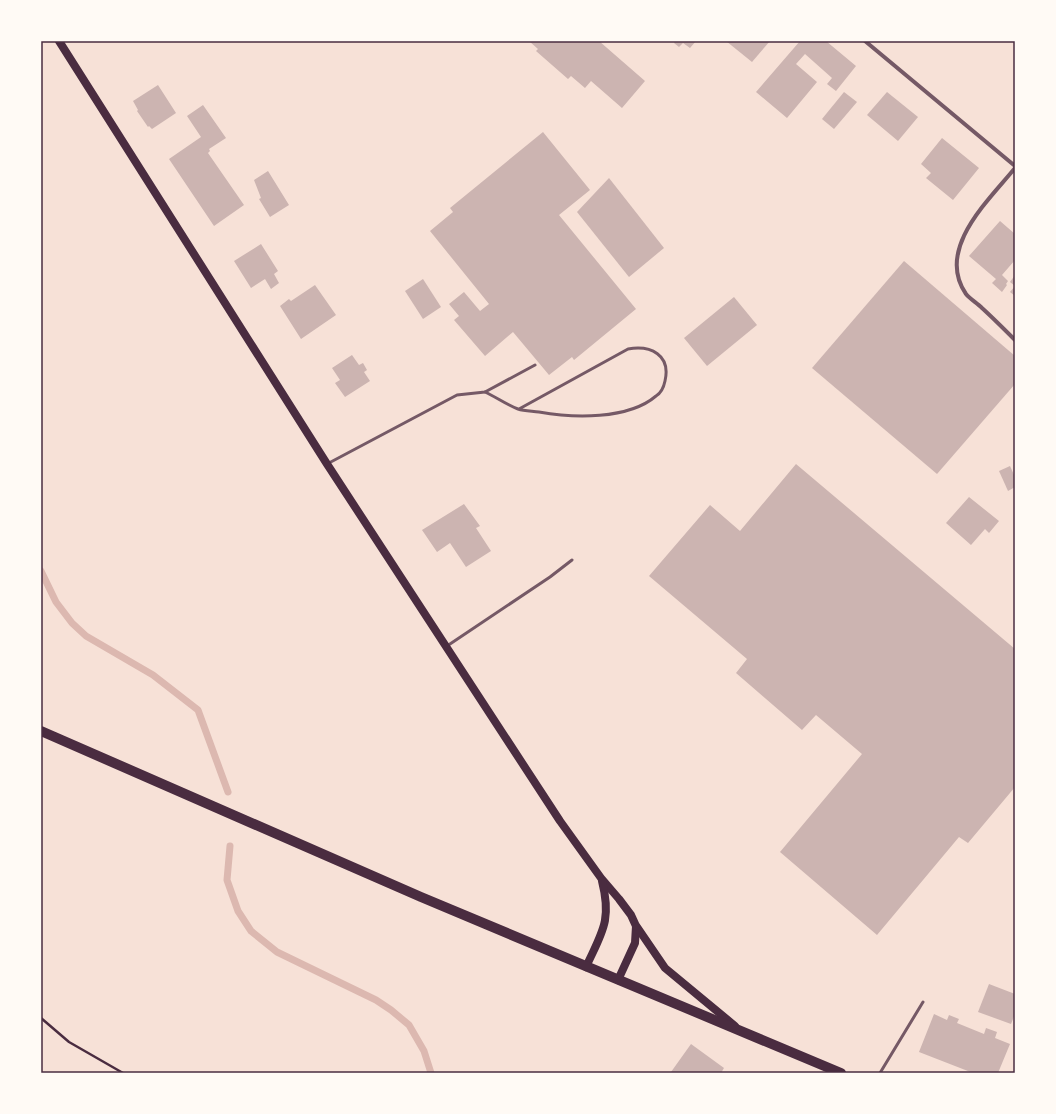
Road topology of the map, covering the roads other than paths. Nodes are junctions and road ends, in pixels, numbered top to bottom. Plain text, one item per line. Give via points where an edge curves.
1 (59, 41) edge
2 (865, 41) edge
3 (1015, 167) edge
4 (1015, 340) edge
5 (535, 365) dead end
6 (485, 392) junction
7 (518, 409) junction
8 (327, 464) junction
9 (572, 560) dead end
10 (446, 646) junction
11 (41, 731) edge
12 (601, 878) junction
13 (636, 926) junction
14 (586, 967) junction
15 (618, 980) junction
16 (923, 1002) dead end
17 (740, 1030) junction
18 (841, 1073) edge
19 (880, 1073) edge

1 - 8 main road
2 - 3 street
3 - 4 street via 974,218 963,236 956,260 959,278 966,294
5 - 6 lane
6 - 7 lane
6 - 8 lane via 457,395
7 - 7 lane via 560,416 605,415 642,406 658,395 664,385 667,371 664,361 654,352 641,347 628,349
8 - 10 main road
9 - 10 lane
10 - 12 main road via 560,821
11 - 14 main road
12 - 13 main road via 619,899
12 - 14 main road via 607,900 605,923
13 - 15 main road via 635,944
13 - 17 main road via 665,968
14 - 15 main road
15 - 17 main road
16 - 19 lane
17 - 18 main road

